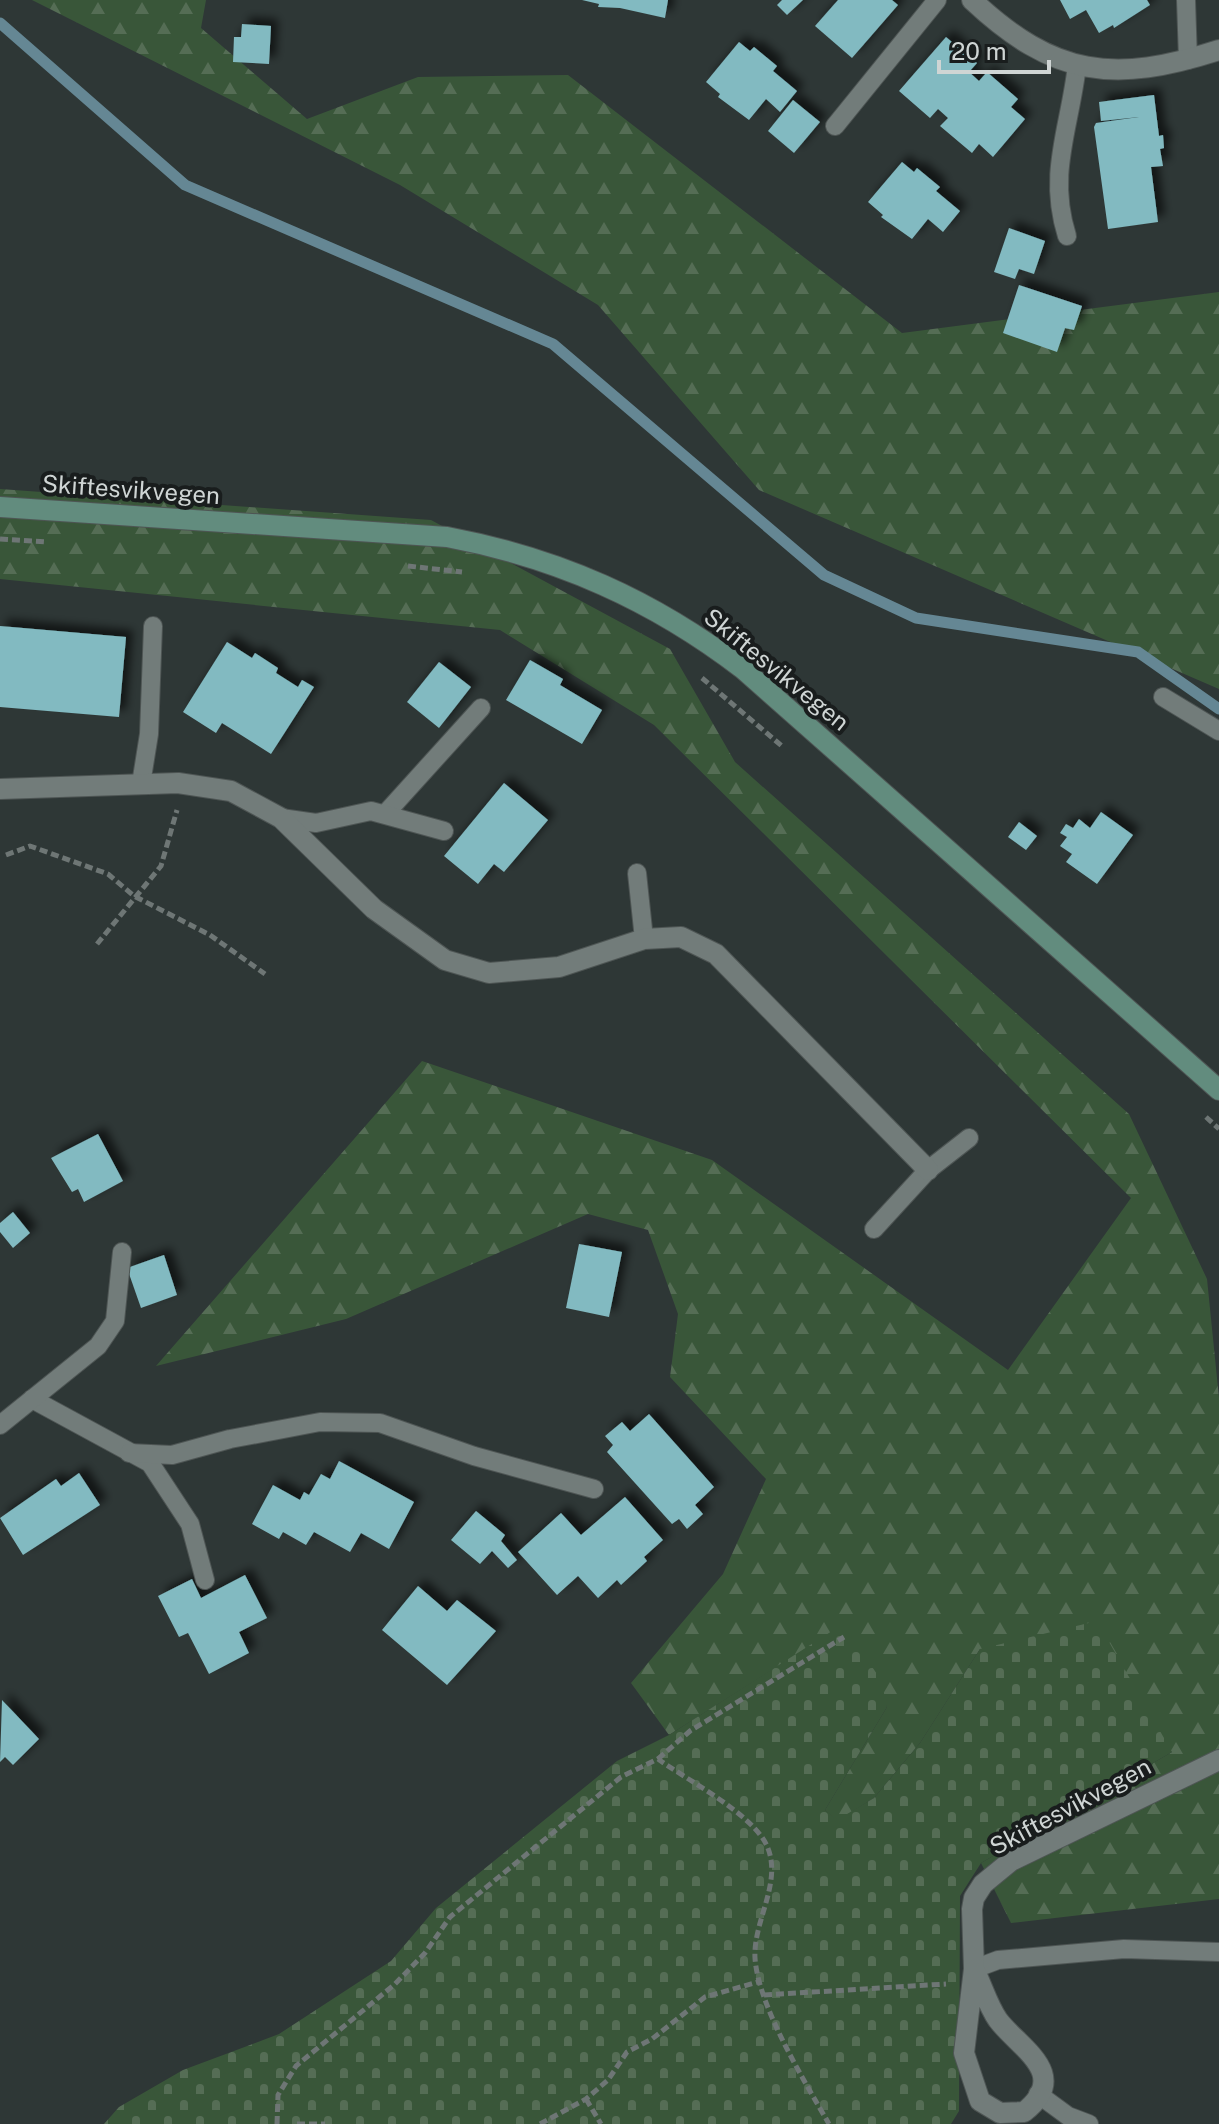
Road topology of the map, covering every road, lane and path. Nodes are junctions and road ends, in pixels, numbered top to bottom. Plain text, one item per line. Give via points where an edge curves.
1 (937, 0) edge
2 (972, 0) edge
3 (1186, 0) edge
4 (1219, 50) edge
5 (1188, 60) junction
6 (1077, 65) junction
7 (835, 126) dead end
8 (1067, 236) dead end
9 (0, 507) edge
10 (0, 539) edge
11 (54, 542) dead end
12 (398, 565) dead end
13 (470, 573) dead end
14 (153, 626) dead end
15 (699, 676) dead end
16 (1163, 697) dead end
17 (481, 708) dead end
18 (1219, 731) edge
19 (795, 757) dead end
20 (141, 784) junction
21 (0, 789) edge
22 (180, 797) dead end
23 (386, 813) junction
24 (281, 818) junction
25 (444, 831) dead end
26 (6, 855) dead end
27 (637, 873) dead end
28 (134, 896) junction
29 (644, 939) junction
30 (97, 944) dead end
31 (265, 974) dead end
32 (1219, 1090) edge
33 (1196, 1108) dead end
34 (1219, 1129) edge
35 (969, 1138) dead end
36 (928, 1170) junction
37 (874, 1229) dead end
38 (122, 1252) dead end
39 (32, 1399) junction
40 (0, 1425) edge
41 (129, 1453) junction
42 (594, 1489) dead end
43 (205, 1580) dead end
44 (844, 1637) dead end
45 (658, 1759) junction
46 (1219, 1760) edge
47 (1219, 1952) edge
48 (973, 1976) junction
49 (758, 1982) junction
50 (764, 1995) junction
51 (1038, 2094) junction
52 (586, 2099) junction
53 (277, 2124) edge
54 (297, 2124) edge
55 (325, 2124) edge
56 (540, 2124) edge
57 (601, 2124) edge
58 (829, 2124) edge
59 (1089, 2124) edge

1 - 7 lane
2 - 6 street via 1040,52
3 - 5 lane
4 - 5 street
5 - 6 street via 1132,70
6 - 8 lane via 1058,157 1058,207
9 - 32 main road, Skiftesvikvegen via 447,537 500,547 604,583 700,636 743,669
10 - 11 path
12 - 13 path
14 - 20 lane via 149,734
15 - 19 path
16 - 18 lane
17 - 23 lane
20 - 21 street
20 - 24 street via 231,791
22 - 28 path via 161,866
23 - 24 lane via 358,811 316,823
23 - 25 lane
24 - 29 street via 374,909 445,960 489,973 527,971 559,967
26 - 28 path via 30,846 56,853 108,874
27 - 29 lane
28 - 30 path
28 - 31 path via 210,935
29 - 36 street via 681,937 716,954
33 - 34 path
35 - 36 lane
36 - 37 lane
38 - 39 lane via 115,1321 77,1366
39 - 40 lane
39 - 41 lane
41 - 42 lane via 172,1455 320,1422 380,1423
41 - 43 lane via 153,1466 190,1524
44 - 45 path via 702,1724
45 - 49 path via 754,1827 766,1844 774,1866 755,1955
45 - 53 path via 621,1777 450,1917 395,1984 296,2066 278,2095
46 - 48 street, Skiftesvikvegen via 1046,1842 983,1884 972,1909
47 - 48 lane via 1124,1949 998,1960
48 - 50 path
48 - 51 street, Skiftesvikvegen via 998,2020 1035,2056 1043,2079
48 - 51 street, Skiftesvikvegen via 964,2053 980,2101 1014,2115 1032,2106
49 - 50 path
49 - 52 path via 705,1997 627,2052 608,2080
50 - 58 path
51 - 59 lane
52 - 56 path
52 - 57 path
54 - 55 path

